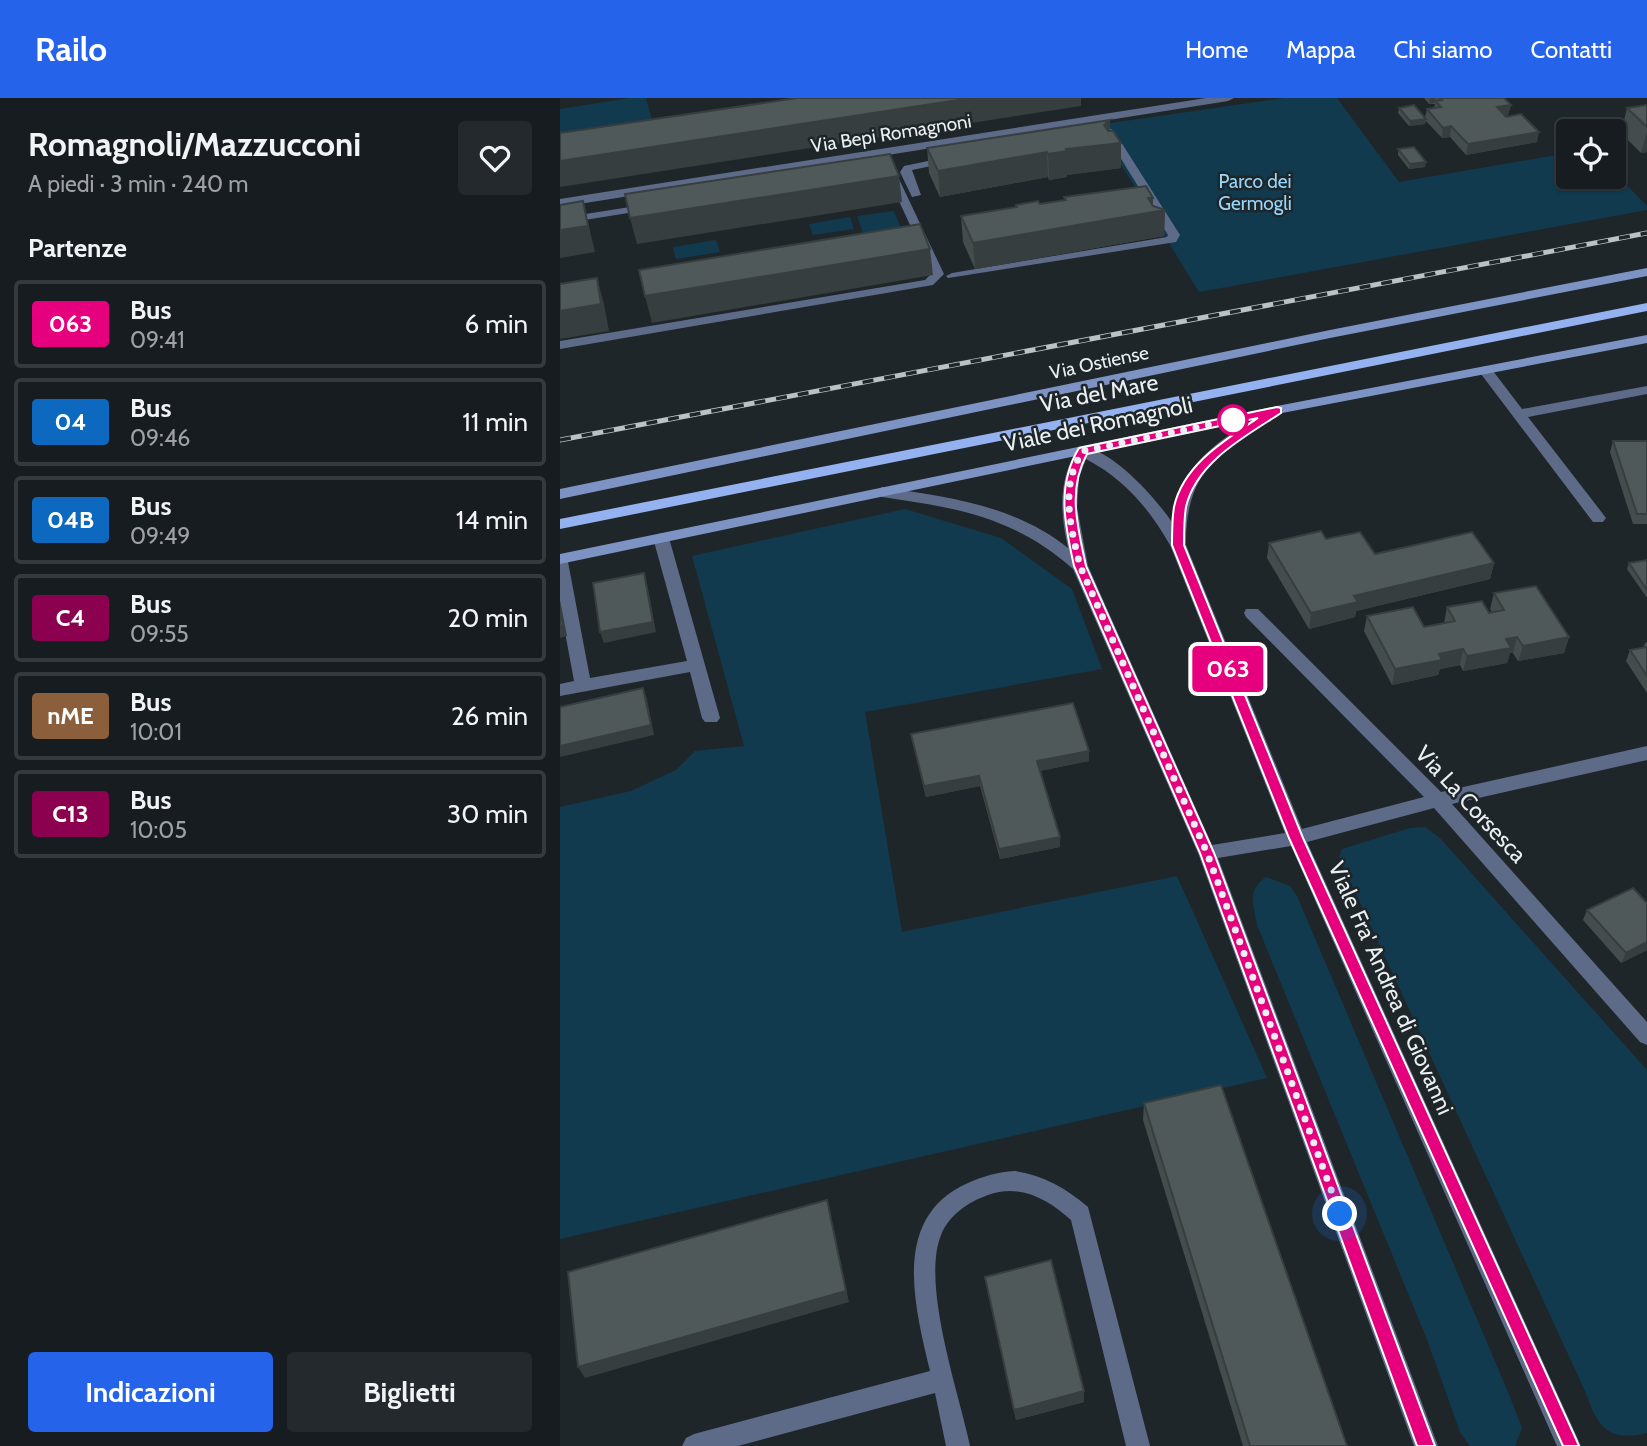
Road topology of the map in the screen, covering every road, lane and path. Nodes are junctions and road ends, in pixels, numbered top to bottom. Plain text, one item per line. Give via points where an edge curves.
1 (1128, 98) edge
2 (1228, 98) edge
3 (1138, 113) junction
4 (1102, 118) junction
5 (1112, 135) junction
6 (1099, 137) edge
7 (882, 153) junction
8 (953, 159) edge
9 (890, 170) junction
10 (876, 173) edge
11 (916, 195) dead end
12 (560, 203) edge
13 (656, 206) edge
14 (560, 221) edge
15 (1647, 272) edge
16 (952, 276) dead end
17 (1647, 307) edge
18 (1647, 339) edge
19 (560, 345) edge
20 (1485, 370) junction
21 (1647, 390) edge
22 (1277, 410) junction
23 (1518, 414) junction
24 (1083, 451) junction
25 (882, 492) junction
26 (560, 494) edge
27 (1598, 518) dead end
28 (560, 524) edge
29 (661, 538) junction
30 (1178, 545) junction
31 (560, 561) edge
32 (1080, 566) junction
33 (1252, 612) dead end
34 (697, 665) junction
35 (583, 686) junction
36 (560, 691) edge
37 (711, 718) dead end
38 (1647, 753) edge
39 (1438, 800) junction
40 (1296, 838) junction
41 (1207, 853) junction
42 (1647, 1036) edge
43 (943, 1379) junction
44 (694, 1446) edge
45 (958, 1446) edge
46 (1138, 1446) edge
47 (1426, 1446) edge
48 (1569, 1446) edge

1 - 3 street
2 - 3 street, Via Bepi Romagnoni
3 - 4 street, Via Bepi Romagnoni
4 - 5 lane
4 - 7 street, Via Bepi Romagnoni
5 - 6 lane
5 - 16 lane via 1174,235 1172,240
7 - 9 lane
7 - 12 street, Via Bepi Romagnoni
8 - 11 lane via 908,168 905,172
9 - 10 lane
9 - 19 lane via 938,274 929,283
13 - 14 lane
15 - 26 main road, Via Ostiense
17 - 28 main road, Via del Mare
18 - 20 main road, Viale dei Romagnoli
20 - 22 main road, Viale dei Romagnoli
20 - 23 street
21 - 23 street
22 - 24 main road, Viale dei Romagnoli
22 - 30 street, Viale Fra' Andrea di Giovanni via 1220,449 1192,480 1180,506
23 - 27 street
24 - 25 main road, Viale dei Romagnoli
24 - 30 street, Viale Fra' Andrea di Giovanni via 1121,471 1138,486
24 - 32 street via 1073,468 1069,494
25 - 29 main road, Viale dei Romagnoli
25 - 32 street via 957,504 1006,518 1035,532
29 - 31 main road, Viale dei Romagnoli
29 - 34 street
30 - 40 street, Viale Fra' Andrea di Giovanni
31 - 35 street
32 - 41 street
33 - 39 street, Via La Corsesca
34 - 35 street
34 - 37 street
35 - 36 street
38 - 39 street
39 - 40 street
39 - 42 street, Via La Corsesca
40 - 41 street
40 - 48 street, Viale Fra' Andrea di Giovanni
41 - 47 street
43 - 44 street
43 - 45 street
43 - 46 street via 922,1280 925,1248 934,1223 947,1206 991,1183 1045,1187 1080,1214

